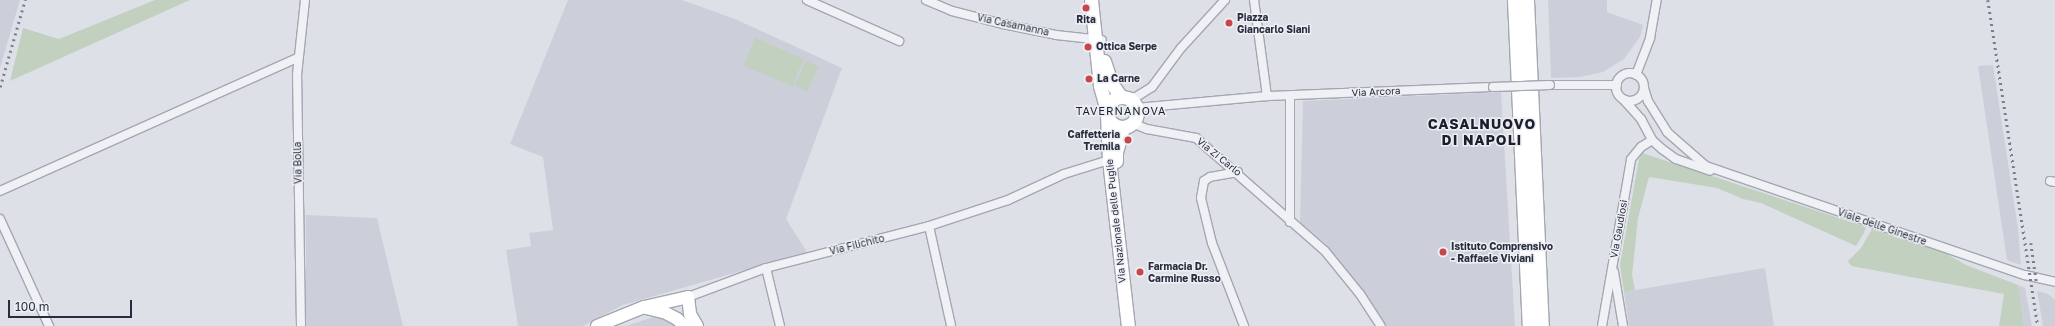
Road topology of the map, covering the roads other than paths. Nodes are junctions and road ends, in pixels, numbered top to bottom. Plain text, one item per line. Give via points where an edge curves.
1 (304, 0) edge
2 (807, 0) edge
3 (926, 0) edge
4 (1091, 0) edge
5 (1098, 0) edge
6 (1224, 0) edge
7 (1254, 0) edge
8 (1515, 0) edge
9 (1526, 0) edge
10 (1657, 0) edge
11 (1099, 40) junction
12 (899, 41) dead end
13 (298, 58) junction
14 (1636, 75) junction
15 (1617, 85) junction
16 (1644, 88) junction
17 (1267, 96) junction
18 (1290, 96) junction
19 (1123, 97) junction
20 (1623, 100) junction
21 (1136, 108) junction
22 (1107, 113) junction
23 (1127, 125) junction
24 (1652, 140) junction
25 (1112, 159) junction
26 (1238, 172) junction
27 (1721, 172) junction
28 (0, 191) edge
29 (0, 219) edge
30 (1290, 222) junction
31 (930, 226) junction
32 (1613, 265) junction
33 (766, 268) junction
34 (2044, 280) junction
35 (2055, 282) edge
36 (2055, 289) edge
37 (688, 297) junction
38 (644, 307) junction
39 (951, 325) dead end
40 (49, 326) edge
41 (301, 326) edge
42 (597, 326) edge
43 (685, 326) edge
44 (697, 326) edge
45 (780, 326) edge
46 (1128, 326) edge
47 (1136, 326) edge
48 (1244, 326) edge
49 (1382, 326) edge
50 (1530, 326) edge
51 (1542, 326) edge
52 (1602, 326) edge
53 (1623, 326) edge

1 - 13 street, Via Bolla
2 - 12 street
3 - 11 street, Via Casamanna via 952,11 1003,24
4 - 11 main road, Via Nazionale delle Puglie
5 - 11 main road, Via Nazionale delle Puglie
6 - 19 street via 1181,48 1152,88 1136,97
7 - 17 street
8 - 50 highway
9 - 51 highway
10 - 14 street via 1650,38
11 - 19 main road, Via Nazionale delle Puglie via 1106,72
11 - 22 main road, Via Nazionale delle Puglie via 1100,86
13 - 28 street
13 - 41 street, Via Bolla
14 - 15 street via 1624,75
14 - 16 street via 1642,80
15 - 18 street, Via Arcora, bridge via 1550,85
15 - 20 street via 1618,93
16 - 20 street via 1642,96 1635,100
16 - 27 street, Viale delle Ginestre via 1648,101 1667,132 1706,166
17 - 18 street, Via Arcora
17 - 21 street, Via Arcora
18 - 30 street
19 - 21 main road via 1132,101
19 - 22 main road via 1110,102
20 - 24 street, Viale delle Ginestre via 1641,119
21 - 23 main road via 1136,116
22 - 23 main road via 1113,124
22 - 25 main road, Via Nazionale delle Puglie
23 - 25 main road, Via Nazionale delle Puglie
23 - 26 street, Via Zi Carlo via 1196,138
24 - 27 street, Viale delle Ginestre via 1676,159 1708,171
24 - 32 street, Via Gaudiosi via 1641,147 1631,159
25 - 31 street, Via Filichito via 1064,174 1008,200
25 - 46 main road, Via Nazionale delle Puglie
25 - 47 main road, Via Nazionale delle Puglie
26 - 30 street, Via Zi Carlo
26 - 48 street via 1210,177 1204,181 1200,198 1212,243
27 - 34 street, Viale delle Ginestre
29 - 40 street
30 - 49 street, Via Zi Carlo via 1325,251
31 - 33 street, Via Filichito
31 - 39 street
32 - 52 street, Via Gaudiosi
32 - 53 street
33 - 37 street, Via Filichito
33 - 45 street
34 - 35 street, Viale delle Ginestre
34 - 36 street, Viale delle Ginestre
37 - 38 street, Via Filichito
37 - 44 street via 690,314
38 - 42 street, Via Filichito
38 - 43 street via 664,312

